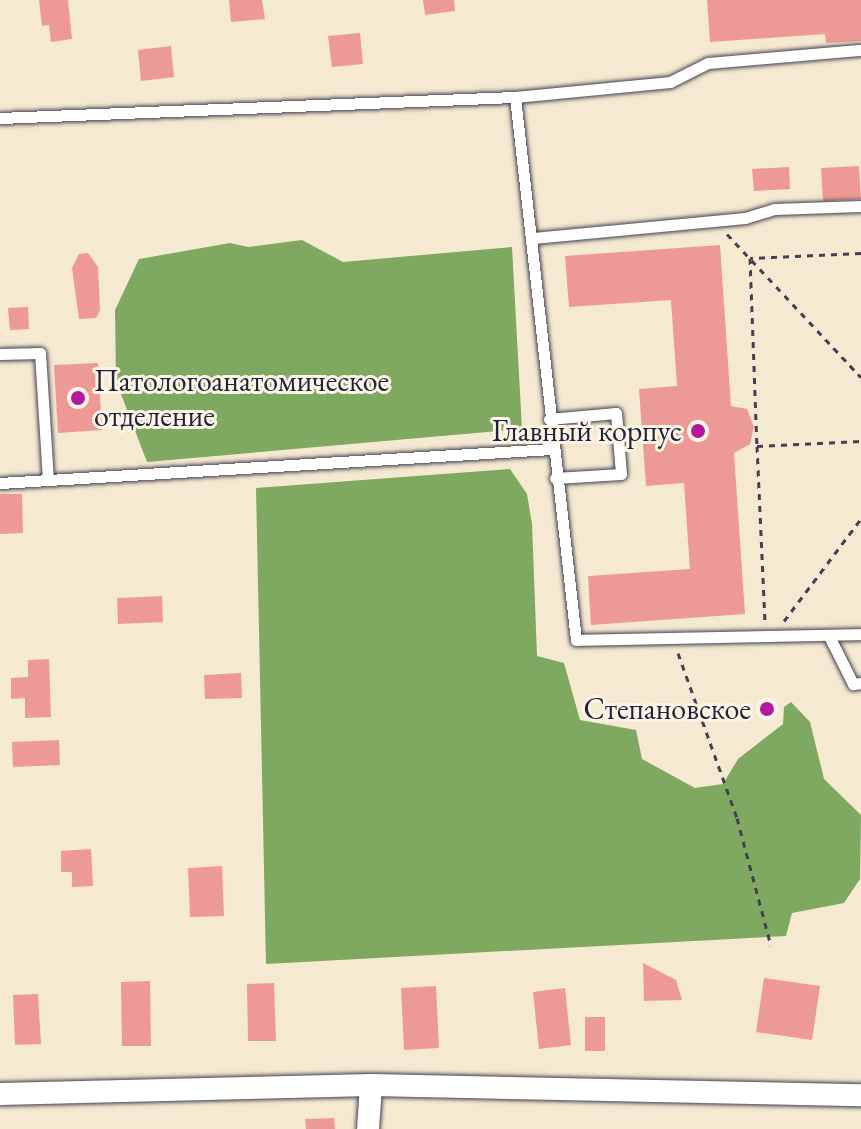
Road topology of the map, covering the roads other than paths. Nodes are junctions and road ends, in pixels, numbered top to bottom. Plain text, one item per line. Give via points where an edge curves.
1 (861, 50) edge
2 (515, 97) junction
3 (0, 118) edge
4 (861, 206) edge
5 (533, 238) junction
6 (0, 354) edge
7 (549, 419) junction
8 (551, 449) junction
9 (555, 478) junction
10 (48, 480) junction
11 (0, 483) edge
12 (861, 634) edge
13 (829, 636) junction
14 (861, 683) edge
15 (371, 1085) junction
16 (0, 1094) edge
17 (861, 1095) edge
18 (368, 1129) edge

1 - 2 lane via 708,63 670,82
2 - 3 lane
2 - 5 lane
4 - 5 lane via 774,209 715,221
5 - 7 lane
6 - 10 lane via 40,353
7 - 8 lane
7 - 9 lane via 616,413 621,474
8 - 9 lane
8 - 10 lane
9 - 13 lane via 576,640
10 - 11 lane
12 - 13 lane
13 - 14 lane via 853,684
15 - 16 street
15 - 17 street
15 - 18 street

